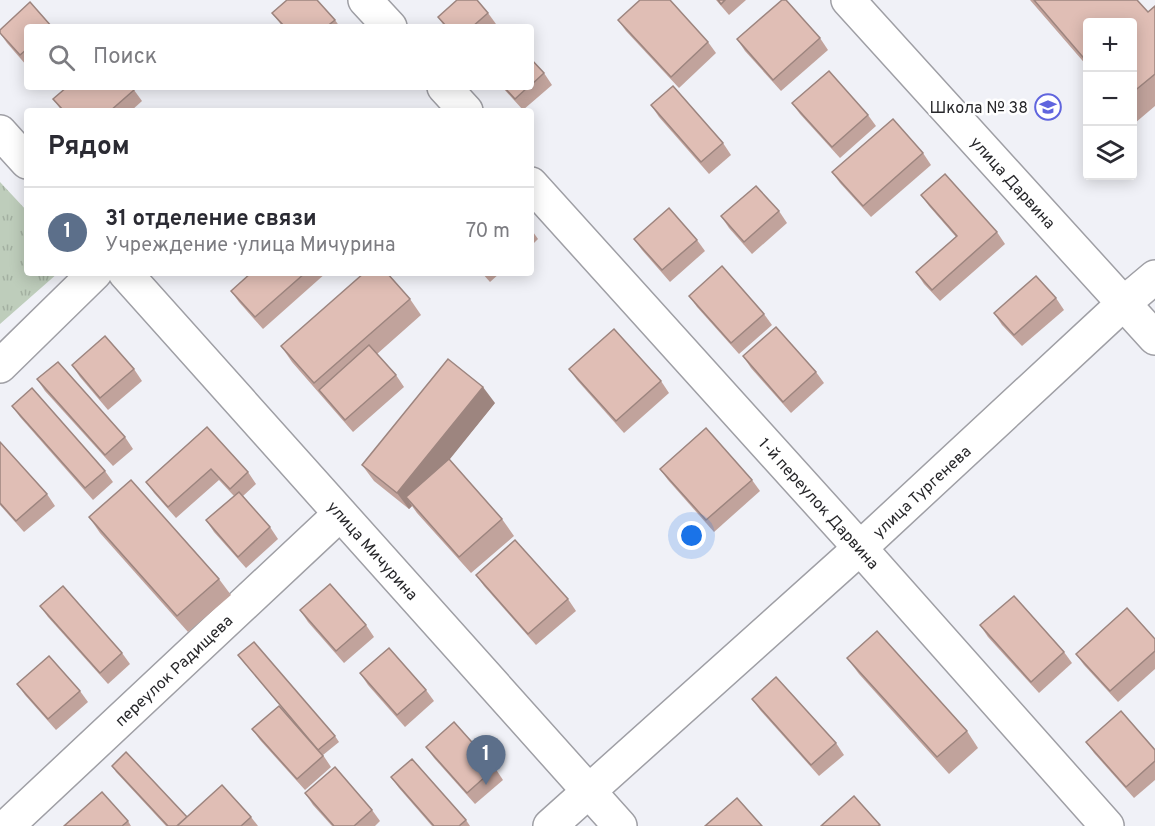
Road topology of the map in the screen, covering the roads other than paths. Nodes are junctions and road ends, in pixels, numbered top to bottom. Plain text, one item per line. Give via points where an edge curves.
1 (365, 0) edge
2 (848, 0) edge
3 (387, 24) edge
4 (447, 90) edge
5 (462, 108) edge
6 (0, 132) edge
7 (24, 159) edge
8 (534, 187) edge
9 (93, 276) edge
10 (128, 276) edge
11 (1155, 277) edge
12 (1124, 303) junction
13 (1155, 338) edge
14 (0, 366) edge
15 (340, 514) junction
16 (860, 548) junction
17 (590, 791) junction
18 (7, 826) edge
19 (550, 826) edge
20 (620, 826) edge
21 (1107, 826) edge

1 - 3 street
2 - 12 street, улица Дарвина
4 - 5 street
6 - 7 street
8 - 16 street, 1-й переулок Дарвина
9 - 14 street
10 - 15 street, улица Мичурина
11 - 12 street, улица Тургенева
12 - 13 street, улица Дарвина
12 - 16 street, улица Тургенева
15 - 17 street, улица Мичурина
15 - 18 street, переулок Радищева
16 - 17 street, улица Тургенева
16 - 21 street, 1-й переулок Дарвина
17 - 19 street, улица Тургенева
17 - 20 street, улица Мичурина

